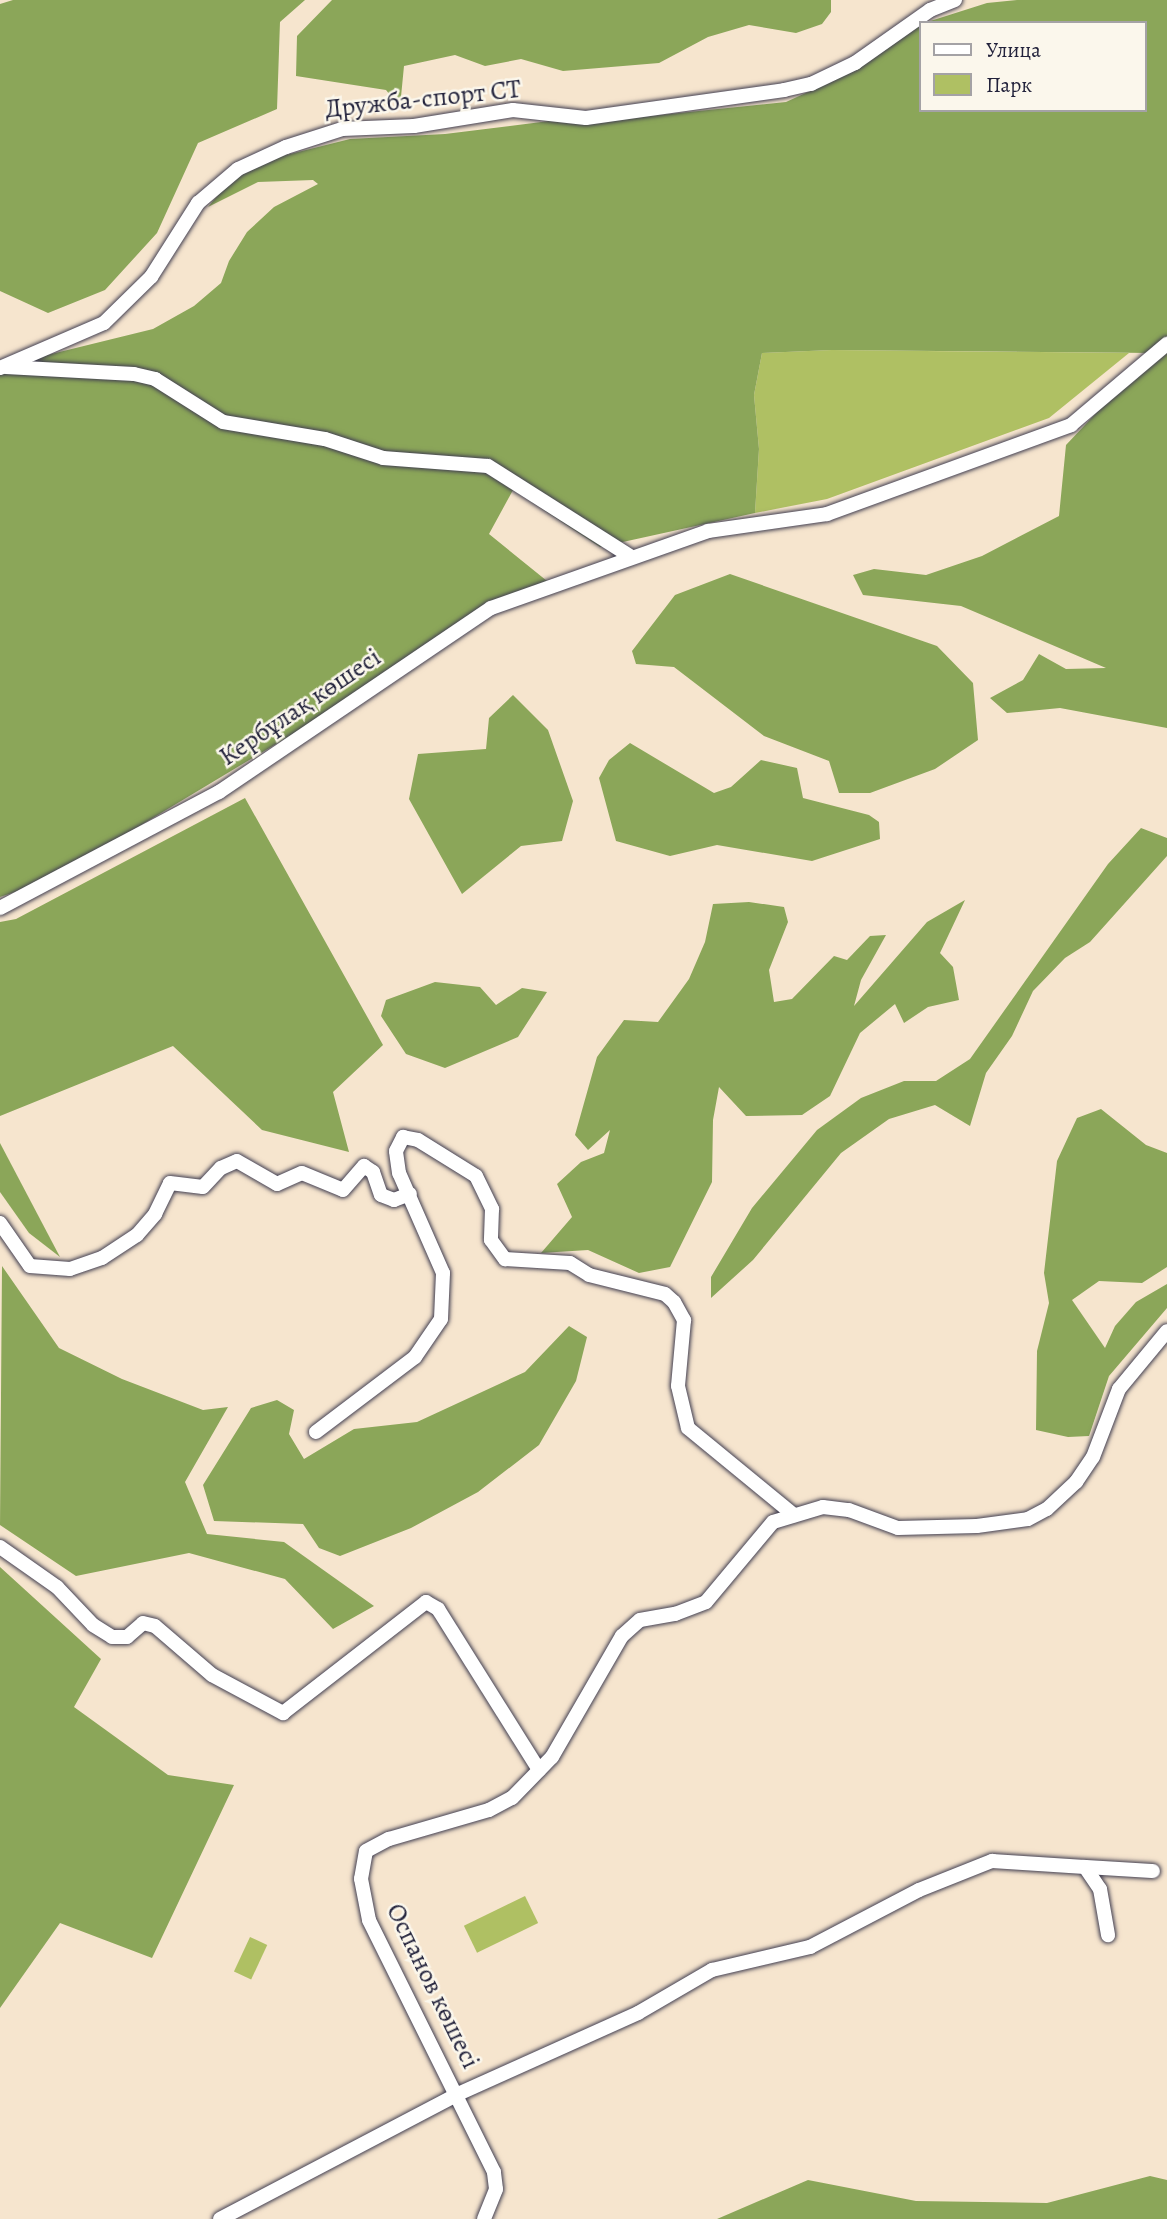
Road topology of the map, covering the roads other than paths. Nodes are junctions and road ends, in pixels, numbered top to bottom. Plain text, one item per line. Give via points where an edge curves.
1 (955, 0) edge
2 (1167, 344) edge
3 (1, 367) edge
4 (630, 556) junction
5 (0, 908) edge
6 (410, 1194) junction
7 (0, 1223) edge
8 (1167, 1331) edge
9 (316, 1432) dead end
10 (794, 1515) junction
11 (0, 1547) edge
12 (539, 1770) junction
13 (1085, 1867) junction
14 (1153, 1871) dead end
15 (1108, 1935) dead end
16 (458, 2094) junction
17 (220, 2219) edge
18 (484, 2219) edge

1 - 3 street, Дружба-спорт СТ via 930,10 855,63 811,84 784,90 586,118 513,110 414,126 342,129 286,147 238,169 198,204 152,277 104,323
2 - 4 street, Кербұлақ көшесі via 1071,425 827,514 708,531
3 - 4 street via 134,374 155,379 223,422 325,439 383,458 488,466
4 - 5 street, Кербұлақ көшесі via 491,608 219,792
6 - 7 street via 394,1200 381,1195 373,1172 363,1166 342,1190 302,1173 277,1184 237,1161 221,1168 203,1187 170,1183 155,1214 137,1235 102,1258 70,1269 30,1266
6 - 9 street via 443,1273 441,1319 415,1357
6 - 10 street via 399,1173 396,1151 403,1137 418,1140 476,1176 492,1209 491,1240 505,1259 570,1263 589,1275 666,1294 684,1320 678,1385 688,1428
8 - 10 street, Оспанов көшесі via 1119,1389 1106,1412 1093,1457 1076,1482 1047,1509 1028,1519 1002,1525 898,1528 849,1510 823,1507
10 - 12 street, Оспанов көшесі via 773,1522 706,1602 640,1620 622,1636 580,1715
11 - 12 street via 57,1587 93,1625 112,1637 127,1637 143,1623 155,1626 212,1675 283,1713 426,1602 438,1609
12 - 16 street, Оспанов көшесі via 512,1798 489,1810 389,1839 366,1851 361,1879 369,1920
13 - 14 street
13 - 15 street via 1100,1889
13 - 16 street via 992,1861 919,1890 810,1947 712,1970 638,2014
16 - 17 street
16 - 18 street, Оспанов көшесі via 494,2172 496,2189

